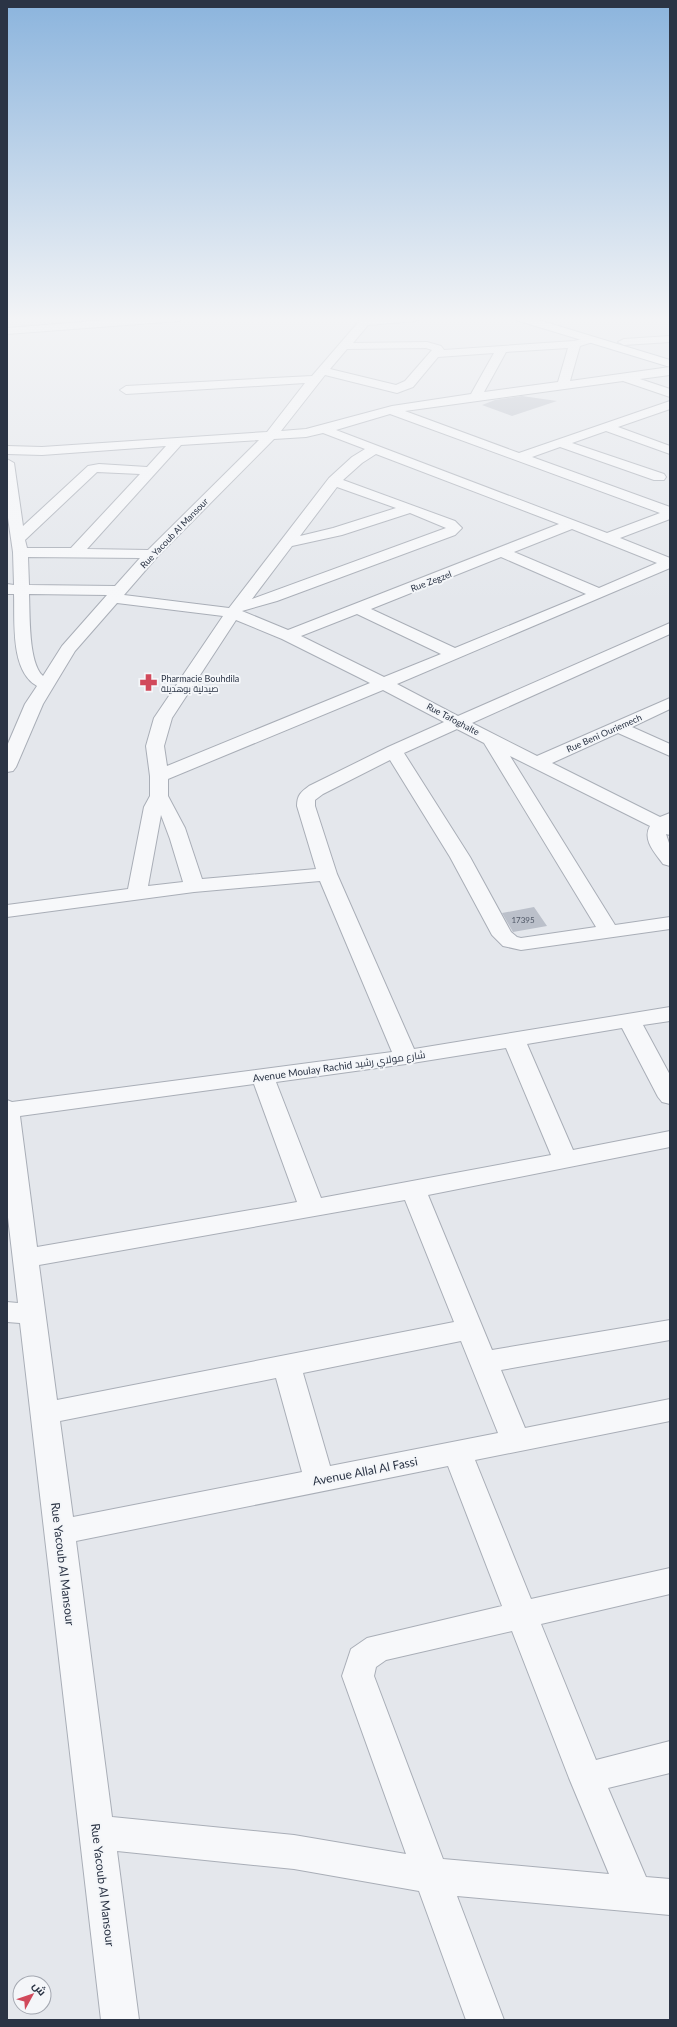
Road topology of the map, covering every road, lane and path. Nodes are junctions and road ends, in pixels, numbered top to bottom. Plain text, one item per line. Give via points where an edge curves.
1 (288, 413) edge
2 (383, 413) edge
3 (399, 413) edge
4 (648, 413) edge
5 (283, 419) junction
6 (606, 427) junction
7 (325, 429) junction
8 (270, 436) junction
9 (178, 441) junction
10 (560, 443) junction
11 (376, 448) junction
12 (7, 450) edge
13 (670, 450) edge
14 (519, 457) junction
15 (7, 463) edge
16 (150, 471) junction
17 (664, 477) edge
18 (334, 481) junction
19 (615, 493) junction
20 (410, 508) junction
21 (670, 513) edge
22 (573, 524) junction
23 (608, 538) junction
24 (286, 543) junction
25 (19, 545) junction
26 (503, 553) junction
27 (74, 554) junction
28 (152, 554) junction
29 (670, 563) edge
30 (14, 589) edge
31 (116, 594) junction
32 (599, 594) junction
33 (358, 609) junction
34 (236, 610) junction
35 (670, 628) edge
36 (288, 636) junction
37 (455, 654) junction
38 (383, 683) junction
39 (46, 684) junction
40 (670, 702) edge
41 (459, 722) junction
42 (619, 727) junction
43 (491, 740) junction
44 (394, 751) junction
45 (670, 751) edge
46 (537, 763) junction
47 (7, 767) edge
48 (159, 776) junction
49 (159, 796) junction
50 (667, 824) edge
51 (670, 860) edge
52 (327, 874) junction
53 (194, 886) junction
54 (137, 893) junction
55 (7, 911) edge
56 (670, 923) edge
57 (609, 932) junction
58 (670, 1014) edge
59 (629, 1020) junction
60 (514, 1039) junction
61 (406, 1057) junction
62 (262, 1076) junction
63 (670, 1097) edge
64 (7, 1110) edge
65 (670, 1139) edge
66 (565, 1160) junction
67 (413, 1190) junction
68 (312, 1208) junction
69 (26, 1258) junction
70 (20, 1313) edge
71 (471, 1329) junction
72 (670, 1330) edge
73 (484, 1362) junction
74 (287, 1366) junction
75 (670, 1410) edge
76 (45, 1413) junction
77 (516, 1441) junction
78 (458, 1453) junction
79 (319, 1480) junction
80 (60, 1532) junction
81 (670, 1581) edge
82 (523, 1616) junction
83 (670, 1757) edge
84 (586, 1778) junction
85 (97, 1832) junction
86 (433, 1876) junction
87 (635, 1894) junction
88 (670, 1897) edge
89 (120, 2020) edge
90 (485, 2020) edge

1 - 5 street, Rue Yacoub Al Mansour
2 - 7 street
3 - 14 street
4 - 6 street
5 - 7 street
5 - 8 street, Rue Yacoub Al Mansour
6 - 10 street
6 - 13 street
7 - 8 street
7 - 11 street
8 - 9 street
8 - 28 street, Rue Yacoub Al Mansour
9 - 12 street via 42,451
9 - 16 street
10 - 14 street
10 - 17 street
11 - 18 street via 357,460
11 - 22 street
14 - 19 street
15 - 25 street
16 - 25 street via 93,469
16 - 27 street
17 - 19 street
18 - 20 street
18 - 24 street
19 - 21 street
20 - 24 street via 338,532
20 - 34 street via 455,528
21 - 23 street
22 - 23 street
22 - 26 street, Rue Zegzel
23 - 29 street
24 - 34 street
25 - 27 street
25 - 30 street
26 - 32 street
26 - 33 street, Rue Zegzel
27 - 28 street
28 - 31 street, Rue Yacoub Al Mansour
29 - 32 street
30 - 31 street
30 - 39 street via 28,666 35,678
31 - 34 street
31 - 39 street, Rue Yacoub Al Mansour via 68,650
32 - 37 street
33 - 36 street, Rue Zegzel
33 - 37 street
34 - 36 street, Rue Tafoghalte
34 - 48 street via 164,718 155,746
35 - 41 street
36 - 38 street, Rue Tafoghalte
37 - 38 street
38 - 41 street, Rue Tafoghalte
38 - 48 street
39 - 47 street, Rue Yacoub Al Mansour via 31,711
40 - 42 street, Rue Beni Ouriemech
41 - 43 street, Rue Tafoghalte
41 - 44 street
42 - 45 street
42 - 46 street, Rue Beni Ouriemech
43 - 46 street, Rue Tafoghalte
43 - 57 street
44 - 52 street via 316,790 306,798 306,806
44 - 57 street via 460,857 502,935 510,942 521,944
46 - 50 street, Rue Tafoghalte
48 - 49 street
49 - 53 street via 167,808 185,854
49 - 54 street via 153,807
50 - 51 street via 656,831 656,838
52 - 53 street
52 - 61 street
53 - 54 street
54 - 55 street
56 - 57 street
58 - 59 street, Avenue Moulay Rachid شارع مولاي رشيد
59 - 60 street, Avenue Moulay Rachid شارع مولاي رشيد
59 - 63 street
60 - 61 street, Avenue Moulay Rachid شارع مولاي رشيد
60 - 66 street
61 - 62 street, Avenue Moulay Rachid شارع مولاي رشيد
62 - 64 street, Avenue Moulay Rachid شارع مولاي رشيد
62 - 68 street
64 - 69 street, Rue Yacoub Al Mansour
65 - 66 street
66 - 67 street
67 - 68 street
67 - 71 street
68 - 69 street
69 - 70 street, Rue Yacoub Al Mansour
70 - 76 street, Rue Yacoub Al Mansour
71 - 73 street
71 - 74 street
72 - 73 street
73 - 77 street
74 - 76 street
74 - 79 street
75 - 77 street, Avenue Allal Al Fassi
76 - 80 street, Rue Yacoub Al Mansour
77 - 78 street, Avenue Allal Al Fassi
78 - 79 street, Avenue Allal Al Fassi
78 - 82 street
79 - 80 street, Avenue Allal Al Fassi
80 - 85 street, Rue Yacoub Al Mansour
81 - 82 street
82 - 84 street
82 - 86 street via 378,1648 362,1659 358,1676
83 - 84 street
84 - 87 street
85 - 86 street via 294,1852
85 - 89 street, Rue Yacoub Al Mansour
86 - 87 street
86 - 90 street
87 - 88 street

